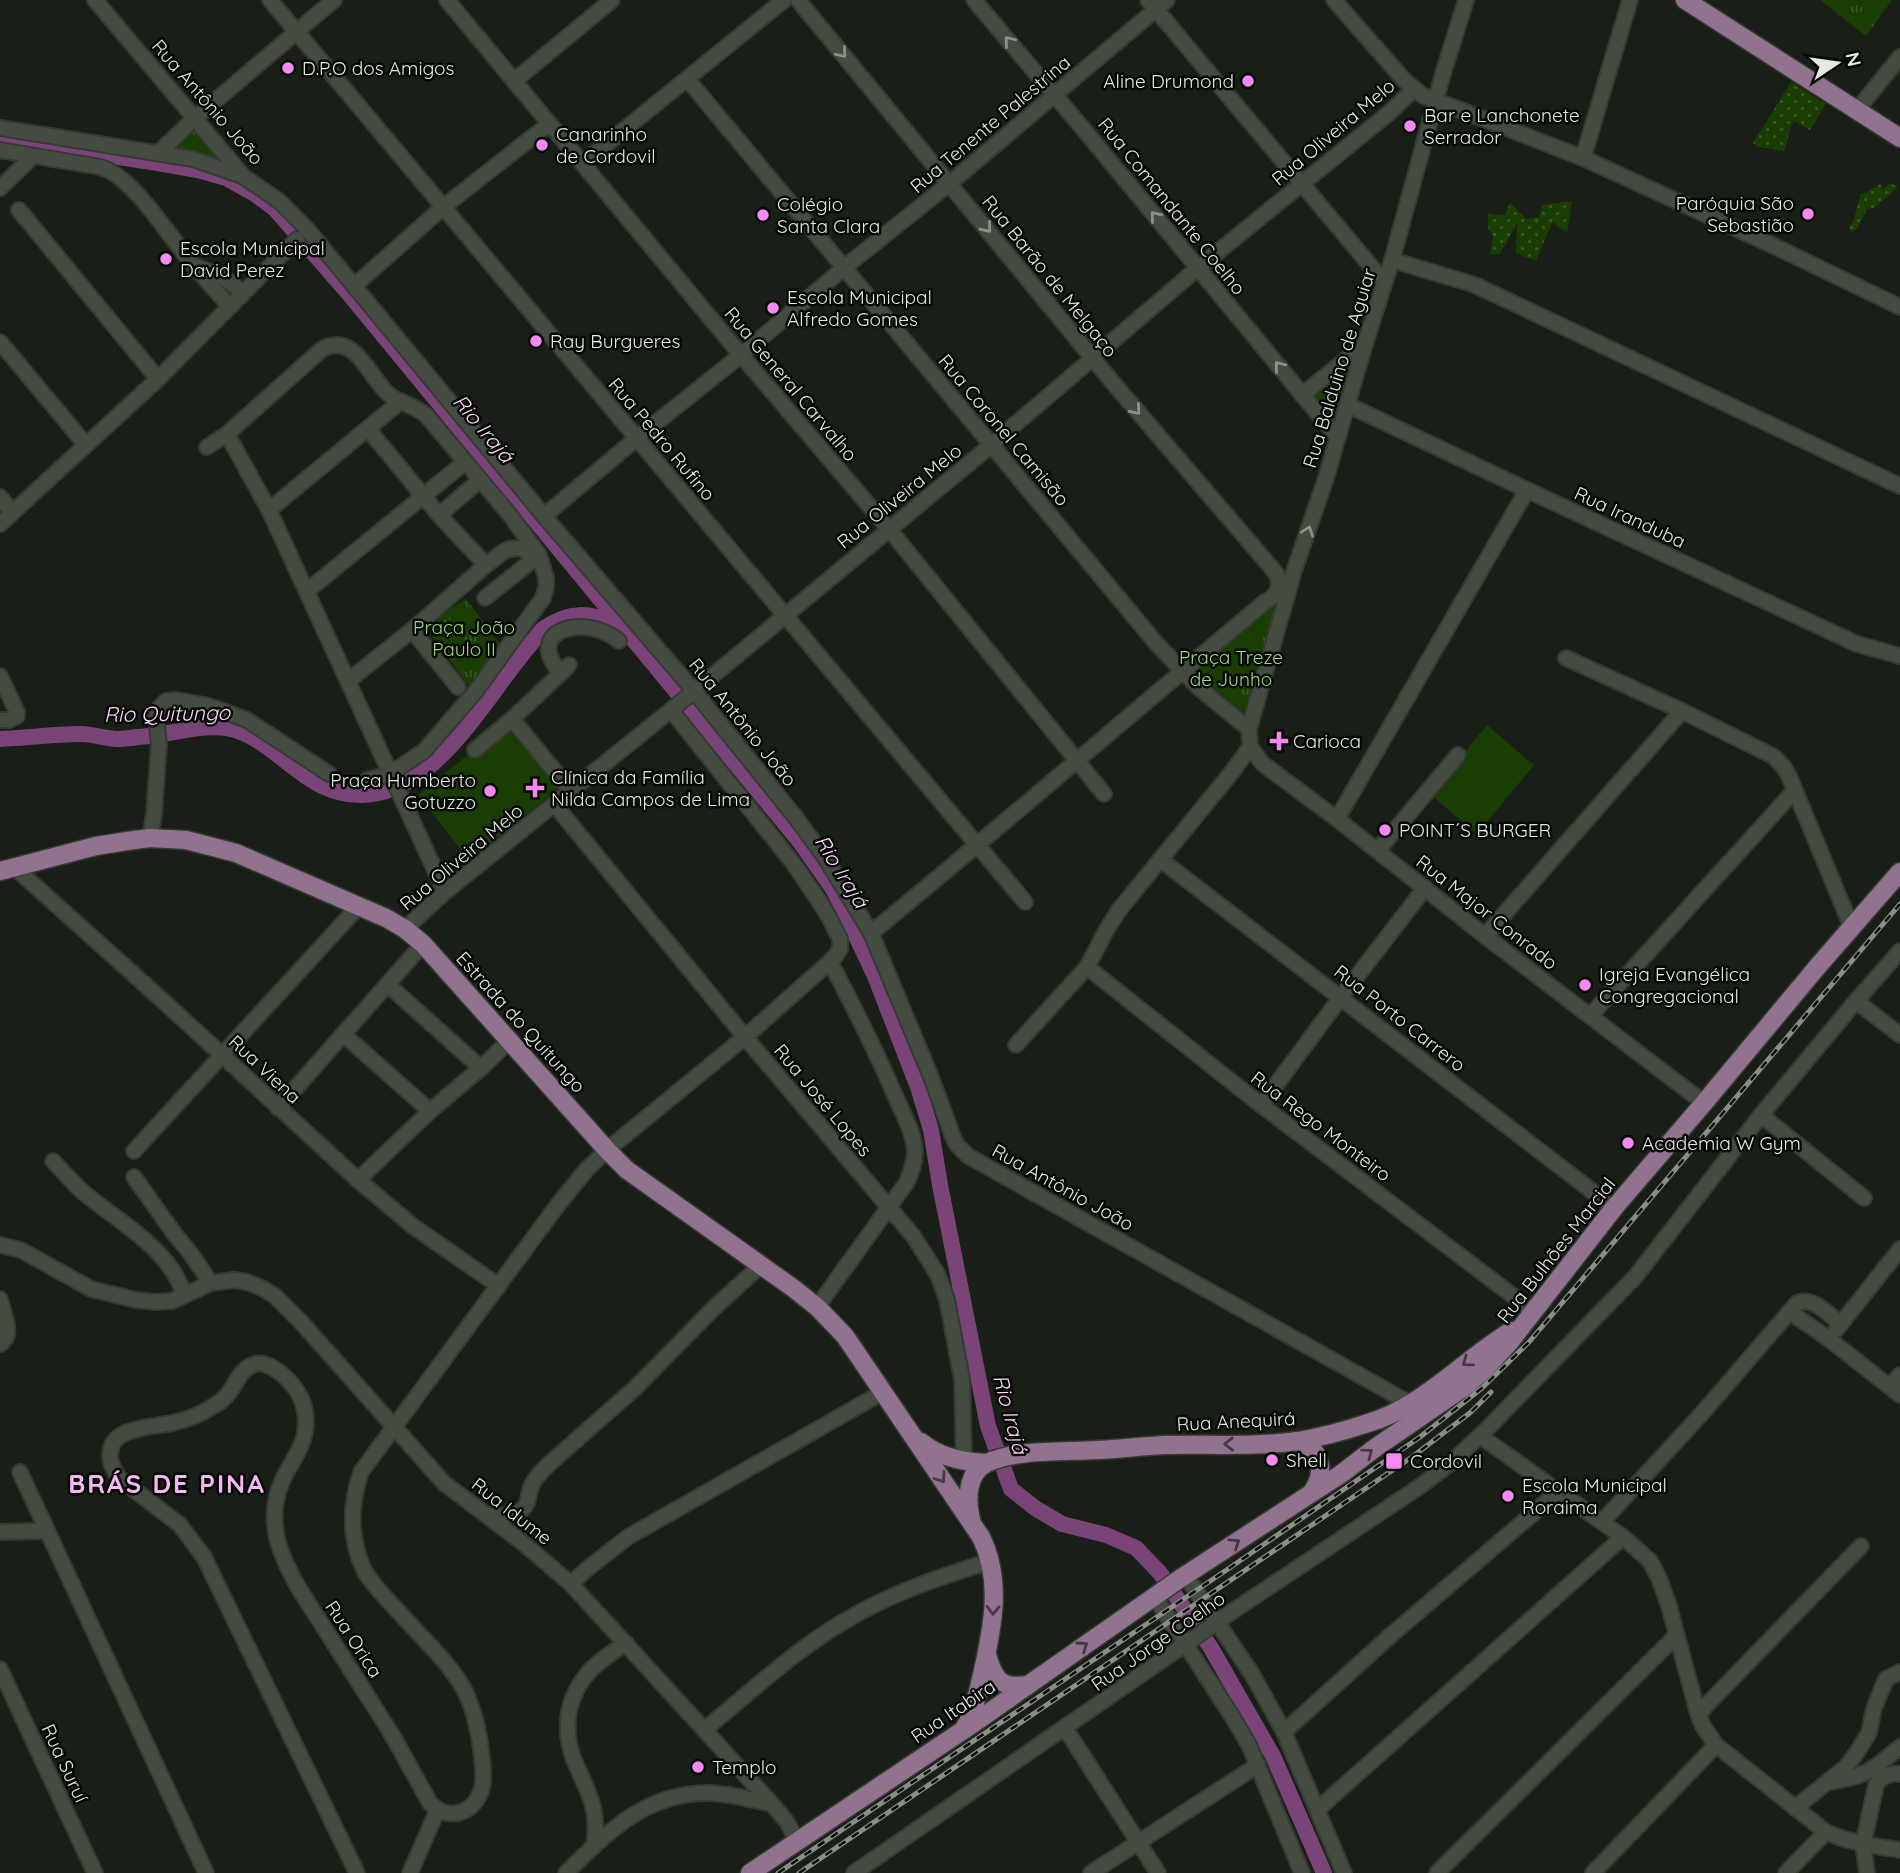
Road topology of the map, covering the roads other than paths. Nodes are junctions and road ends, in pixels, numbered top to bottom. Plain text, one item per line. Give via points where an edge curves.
1 (95, 0) edge
2 (270, 0) edge
3 (334, 0) edge
4 (447, 0) edge
5 (612, 0) edge
6 (785, 0) edge
7 (798, 0) edge
8 (974, 0) edge
9 (1167, 0) edge
10 (1334, 0) edge
11 (1466, 0) edge
12 (1630, 0) edge
13 (1685, 0) edge
14 (1152, 5) edge
15 (296, 31) junction
16 (1900, 57) edge
17 (688, 80) junction
18 (514, 81) junction
19 (1413, 90) junction
20 (1055, 96) junction
21 (1436, 101) junction
22 (1857, 110) junction
23 (195, 118) junction
24 (549, 124) junction
25 (0, 128) edge
26 (1900, 138) edge
27 (0, 150) edge
28 (159, 152) junction
29 (33, 156) junction
30 (1583, 158) junction
31 (583, 163) junction
32 (244, 177) junction
33 (950, 183) junction
34 (1301, 184) junction
35 (0, 188) edge
36 (442, 208) junction
37 (19, 210) dead end
38 (297, 239) dead end
39 (1392, 260) junction
40 (194, 266) junction
41 (845, 267) junction
42 (1198, 268) junction
43 (1385, 283) junction
44 (354, 286) junction
45 (243, 294) junction
46 (230, 307) junction
47 (1900, 307) edge
48 (0, 342) edge
49 (1365, 344) junction
50 (741, 355) junction
51 (1092, 358) junction
52 (158, 379) junction
53 (1303, 395) junction
54 (401, 401) junction
55 (1348, 405) junction
56 (368, 429) junction
57 (227, 434) junction
58 (637, 438) junction
59 (1338, 438) junction
60 (86, 445) junction
61 (990, 446) junction
62 (207, 447) dead end
63 (464, 462) junction
64 (480, 480) junction
65 (1900, 486) edge
66 (1527, 490) junction
67 (0, 497) edge
68 (424, 497) junction
69 (269, 510) junction
70 (12, 512) junction
71 (439, 515) junction
72 (544, 516) junction
73 (0, 524) edge
74 (888, 529) junction
75 (536, 557) junction
76 (486, 565) junction
77 (1294, 571) junction
78 (1277, 575) junction
79 (307, 591) junction
80 (485, 598) dead end
81 (1281, 599) junction
82 (784, 616) junction
83 (412, 630) junction
84 (619, 641) dead end
85 (1900, 656) edge
86 (1566, 658) dead end
87 (1182, 671) junction
88 (0, 676) edge
89 (348, 681) junction
90 (458, 687) dead end
91 (692, 692) junction
92 (673, 708) junction
93 (1682, 711) junction
94 (512, 719) junction
95 (0, 720) edge
96 (1249, 729) junction
97 (1250, 747) junction
98 (475, 750) dead end
99 (1458, 755) dead end
100 (1077, 762) junction
101 (329, 774) dead end
102 (367, 780) dead end
103 (394, 783) junction
104 (1795, 790) junction
105 (571, 791) junction
106 (1104, 794) dead end
107 (555, 805) junction
108 (1337, 819) junction
109 (150, 838) junction
110 (977, 846) junction
111 (1378, 850) junction
112 (1161, 860) junction
113 (7, 869) edge
114 (1900, 872) edge
115 (1425, 888) junction
116 (445, 892) junction
117 (1025, 902) dead end
118 (358, 907) junction
119 (1852, 928) junction
120 (405, 929) junction
121 (871, 933) junction
122 (1485, 936) junction
123 (423, 944) junction
124 (1900, 951) edge
125 (830, 962) junction
126 (1087, 967) junction
127 (388, 985) junction
128 (1340, 997) junction
129 (1856, 1001) junction
130 (1590, 1016) junction
131 (343, 1034) junction
132 (1900, 1035) edge
133 (745, 1037) junction
134 (509, 1041) junction
135 (1016, 1045) dead end
136 (222, 1054) junction
137 (481, 1068) junction
138 (1704, 1103) junction
139 (1261, 1105) junction
140 (278, 1108) junction
141 (430, 1111) junction
142 (1761, 1115) junction
143 (134, 1150) dead end
144 (607, 1150) junction
145 (52, 1161) dead end
146 (135, 1177) dead end
147 (358, 1180) junction
148 (1864, 1198) dead end
149 (1614, 1208) junction
150 (889, 1209) junction
151 (0, 1245) edge
152 (1900, 1249) edge
153 (761, 1265) junction
154 (211, 1283) junction
155 (499, 1286) junction
156 (178, 1298) junction
157 (0, 1299) edge
158 (817, 1307) junction
159 (1790, 1312) junction
160 (1528, 1317) junction
161 (1841, 1324) junction
162 (1829, 1339) junction
163 (0, 1344) edge
164 (1897, 1385) edge
165 (1388, 1391) junction
166 (883, 1392) junction
167 (1411, 1404) junction
168 (1383, 1418) junction
169 (393, 1427) junction
170 (911, 1433) junction
171 (1480, 1436) junction
172 (1297, 1441) junction
173 (964, 1461) junction
174 (995, 1461) junction
175 (20, 1472) dead end
176 (1312, 1492) junction
177 (1558, 1492) junction
178 (485, 1514) junction
179 (972, 1522) junction
180 (1602, 1522) junction
181 (47, 1531) junction
182 (0, 1532) edge
183 (1623, 1536) junction
184 (1861, 1546) dead end
185 (990, 1561) junction
186 (1181, 1578) junction
187 (571, 1584) junction
188 (1156, 1595) junction
189 (1214, 1625) junction
190 (1677, 1635) junction
191 (1190, 1642) junction
192 (626, 1643) junction
193 (987, 1654) junction
194 (0, 1669) edge
195 (1900, 1672) edge
196 (1028, 1685) junction
197 (1699, 1714) junction
198 (1065, 1728) junction
199 (704, 1730) junction
200 (963, 1730) junction
201 (1284, 1732) junction
202 (1716, 1745) junction
203 (1900, 1747) edge
204 (1258, 1765) junction
205 (1900, 1774) edge
206 (1826, 1783) junction
207 (772, 1804) junction
208 (1795, 1808) junction
209 (1318, 1809) junction
210 (437, 1811) junction
211 (1826, 1832) junction
212 (797, 1840) junction
213 (1138, 1843) junction
214 (1863, 1844) junction
215 (594, 1846) junction
216 (1900, 1850) edge
217 (94, 1873) edge
218 (206, 1873) edge
219 (357, 1873) edge
220 (410, 1873) edge
221 (566, 1873) edge
222 (750, 1873) edge
223 (854, 1873) edge
224 (1091, 1873) edge
225 (1158, 1873) edge
226 (1302, 1873) edge
227 (1344, 1873) edge
228 (1437, 1873) edge
229 (1593, 1873) edge
230 (1786, 1873) edge
231 (1867, 1873) edge

1 - 23 street, Rua Antônio João
2 - 15 street, Rua Pedro Rufino
3 - 15 street
4 - 18 street, Rua General Carvalho
5 - 18 street
6 - 17 street
7 -> 33 street, Rua Barão de Melgaço
20 -> 8 street, Rua Comandante Coelho
9 - 14 street, Rua Tenente Palestrina
10 - 19 street
11 - 21 street, Rua Balduino de Aguiar
12 - 30 street
13 - 22 main road
14 - 20 street, Rua Tenente Palestrina
14 - 34 street
15 - 23 street
15 - 36 street, Rua Pedro Rufino
16 - 22 street
17 - 31 street
17 - 41 street, Rua Coronel Camisão
18 - 24 street, Rua General Carvalho
19 - 21 street
19 - 34 street, Rua Oliveira Melo
20 - 33 street, Rua Tenente Palestrina
42 -> 20 street, Rua Comandante Coelho
21 - 30 street
21 - 39 street, Rua Balduino de Aguiar
22 - 26 main road
23 - 28 street
23 - 32 street, Rua Antônio João
24 - 31 street, Rua General Carvalho
24 - 36 street
25 - 28 street
27 - 29 street
28 - 32 street via 213,164
29 - 35 street
29 - 40 street via 113,172
30 - 47 street
31 - 50 street, Rua General Carvalho
32 - 44 street, Rua Antônio João via 290,211
33 - 41 street, Rua Tenente Palestrina
33 -> 51 street, Rua Barão de Melgaço
34 - 42 street, Rua Oliveira Melo
34 - 43 street
36 - 44 street
36 - 58 street, Rua Pedro Rufino
37 - 52 street
38 - 45 street
39 - 43 street, Rua Balduino de Aguiar
39 - 65 street via 1475,285
40 - 45 street via 227,280
40 - 46 street
41 - 50 street, Rua Tenente Palestrina
41 - 61 street, Rua Coronel Camisão
42 - 51 street, Rua Oliveira Melo
53 -> 42 street, Rua Comandante Coelho
43 - 49 street, Rua Balduino de Aguiar
44 - 72 street, Rua Antônio João
45 - 46 street
46 - 52 street
48 - 60 street
49 - 53 street
49 - 55 street, Rua Balduino de Aguiar
50 - 58 street, Rua Tenente Palestrina
50 - 74 street, Rua General Carvalho
51 - 61 street, Rua Oliveira Melo
51 -> 78 street, Rua Barão de Melgaço
52 - 60 street
53 - 59 street, Rua Comandante Coelho
54 - 56 street
54 - 57 street via 391,396 346,346 330,345
54 - 63 street via 426,415
55 - 59 street, Rua Balduino de Aguiar
55 - 66 street, Rua Iranduba
56 - 68 street
56 - 69 street
57 - 62 street
57 - 69 street
58 - 72 street, Rua Tenente Palestrina
58 - 82 street, Rua Pedro Rufino
77 -> 59 street, Rua Balduino de Aguiar
60 - 70 street
61 - 74 street, Rua Oliveira Melo
61 - 87 street, Rua Coronel Camisão
63 - 64 street
63 - 68 street
64 - 71 street
64 - 75 street via 510,515
66 - 85 street, Rua Iranduba via 1857,644
66 - 108 street
67 - 70 street
68 - 71 street
68 - 79 street
69 - 79 street
70 - 73 street
71 - 76 street
72 - 91 street, Rua Antônio João
74 - 82 street, Rua Oliveira Melo
74 - 100 street, Rua General Carvalho
75 - 76 street via 525,550 509,549
75 - 80 street
75 - 103 street via 546,577 538,606 476,691
76 - 83 street
77 - 78 street
77 - 81 street, Rua Balduino de Aguiar
78 - 81 street
79 - 89 street
81 - 87 street via 1265,602
81 - 96 street, Rua Balduino de Aguiar
82 - 91 street, Rua Oliveira Melo
82 - 110 street, Rua Pedro Rufino
83 - 89 street
83 - 90 street
84 - 94 street via 590,627 576,626 555,634 549,651 552,661 565,669
86 - 93 street
87 - 96 street, Rua Coronel Camisão
87 - 100 street
88 - 95 street via 17,712 14,718
89 - 103 street
91 - 92 street, Rua Oliveira Melo
91 - 121 street, Rua Antônio João via 827,859
92 - 105 street, Rua Oliveira Melo
92 - 125 street via 831,919 840,949
93 - 104 street via 1773,756
93 - 122 street
94 - 98 street
94 - 105 street
96 - 97 street, Rua Balduino de Aguiar
97 - 108 street, Rua Major Conrado via 1263,764
97 - 112 street
99 - 111 street
100 - 106 street, Rua General Carvalho
100 - 110 street
101 - 109 street via 247,720 209,706 166,701 156,717 159,744
102 - 103 street
103 - 116 street
104 - 119 street
104 - 130 street
105 - 107 street, Rua Oliveira Melo
107 - 116 street, Rua Oliveira Melo
107 - 133 street, Rua José Lopes
108 - 111 street, Rua Major Conrado
109 - 113 main road, Estrada do Quitungo via 96,846
109 - 118 main road, Estrada do Quitungo via 186,840 236,853
110 - 117 street, Rua Pedro Rufino
110 - 121 street
111 - 115 street, Rua Major Conrado
112 - 126 street via 1113,918
112 - 128 street, Rua Porto Carrero
113 - 136 street, Rua Viena
114 - 119 main road, Rua Bulhões Marcial
115 - 122 street, Rua Major Conrado
115 - 128 street
116 - 120 street, Rua Oliveira Melo
118 - 120 main road, Estrada do Quitungo
118 - 136 street
119 - 138 main road, Rua Bulhões Marcial
120 - 123 main road, Estrada do Quitungo
121 - 165 street, Rua Antônio João via 962,1151
122 - 130 street, Rua Major Conrado
123 - 127 street
123 - 134 main road, Estrada do Quitungo
124 - 129 street, Rua Jorge Coelho
125 - 133 street
125 - 150 street via 913,1139 911,1171
126 - 135 street
126 - 139 street, Rua Rego Monteiro
127 - 131 street
127 - 137 street
128 - 139 street
128 - 149 street, Rua Porto Carrero
129 - 132 street
129 - 142 street, Rua Jorge Coelho
130 - 138 street, Rua Major Conrado
131 - 140 street
131 - 141 street
133 - 144 street
133 - 150 street, Rua José Lopes
134 - 137 street
134 - 144 main road, Estrada do Quitungo
136 - 140 street, Rua Viena
136 - 143 street
137 - 141 street
138 - 149 main road, Rua Bulhões Marcial
139 - 160 street, Rua Rego Monteiro
140 - 147 street, Rua Viena
141 - 147 street
142 - 148 street
142 - 171 street, Rua Jorge Coelho via 1635,1277
144 - 153 main road, Estrada do Quitungo via 627,1170
144 - 155 street via 586,1170
145 - 156 street via 170,1265 180,1281
146 - 154 street
147 - 155 street, Rua Viena via 414,1227
149 - 160 main road, Rua Bulhões Marcial
150 - 158 street
150 - 173 street, Rua José Lopes via 914,1237 943,1287 962,1379
151 - 156 street via 21,1250 91,1289 155,1302
152 - 161 street
153 - 158 main road, Estrada do Quitungo
153 - 178 street via 548,1465 530,1487 520,1513
154 - 156 street, Rua Idume
154 - 169 street, Rua Idume via 247,1282 275,1296
155 - 169 street
157 - 163 street via 8,1332
158 - 166 main road, Estrada do Quitungo via 845,1336
159 - 161 street via 1807,1300
159 - 162 street
159 - 180 street
160 -> 167 main road, Rua Anequirá
176 -> 160 main road, Rua Bulhões Marcial via 1466,1385
161 - 162 street
162 - 164 street
165 - 167 street, Rua Antônio João
165 - 168 street
166 - 170 main road, Estrada do Quitungo
166 - 187 street via 628,1537
167 - 168 main road, Rua Anequirá
168 - 172 main road, Rua Anequirá
169 - 178 street, Rua Idume via 444,1483
169 - 210 street via 361,1472 353,1533 365,1572 461,1684 473,1710 483,1767 479,1798 459,1813
170 - 173 main road, Estrada do Quitungo via 933,1451
170 -> 179 main road, Estrada do Quitungo
171 - 177 street
171 - 189 street, Rua Jorge Coelho via 1419,1487
172 -> 174 main road, Rua Anequirá via 1040,1453
172 - 176 main road via 1307,1443 1318,1458 1320,1478
173 - 174 main road, Estrada do Quitungo
174 - 179 main road via 977,1471 969,1488
175 - 181 street
186 -> 176 main road, Rua Bulhões Marcial
177 - 180 street
177 - 201 street
178 - 187 street, Rua Idume
179 - 185 main road, Estrada do Quitungo
180 - 183 street
181 - 182 street
181 - 218 street
183 - 190 street via 1650,1561 1660,1578
183 - 209 street
184 - 197 street
185 -> 193 main road, Estrada do Quitungo via 992,1623
185 - 199 street via 918,1585 855,1615 802,1650
186 - 188 main road, Rua Itabira
186 - 189 street
187 - 192 street, Rua Idume
188 - 191 street
196 -> 188 main road, Rua Itabira
189 - 191 street, Rua Jorge Coelho
189 - 201 street via 1252,1674
190 - 197 street
190 - 228 street
191 - 198 street, Rua Jorge Coelho
191 - 204 street
192 - 199 street, Rua Idume
192 - 215 street via 589,1672 569,1707 570,1749 593,1802
193 - 196 main road via 992,1670 1004,1684
193 - 200 main road, Estrada do Quitungo via 977,1700
194 - 217 street, Rua Suruí
195 - 206 street via 1886,1679 1869,1733 1855,1755
196 - 200 main road, Rua Itabira
197 - 202 street
198 - 213 street
198 - 223 street, Rua Jorge Coelho
199 - 207 street, Rua Idume
200 - 212 main road, Rua Itabira
201 - 209 street
202 - 208 street
202 - 229 street
203 - 206 street via 1873,1769
204 - 213 street
204 - 226 street
205 - 214 street via 1879,1779
206 - 208 street
207 - 212 street, Rua Idume
207 - 215 street via 710,1793 674,1797 643,1808
208 - 211 street
209 - 227 street
210 - 219 street, Rua Orica via 298,1587 278,1544 276,1500 306,1435 302,1401 293,1385 278,1371 256,1364 239,1374 228,1394 204,1412 119,1436 110,1450 114,1471 180,1525 204,1558
210 - 220 street
211 - 214 street
211 - 230 street
212 - 222 main road, Rua Itabira
213 - 224 street
213 - 225 street
214 - 216 street
214 - 231 street
215 - 221 street

